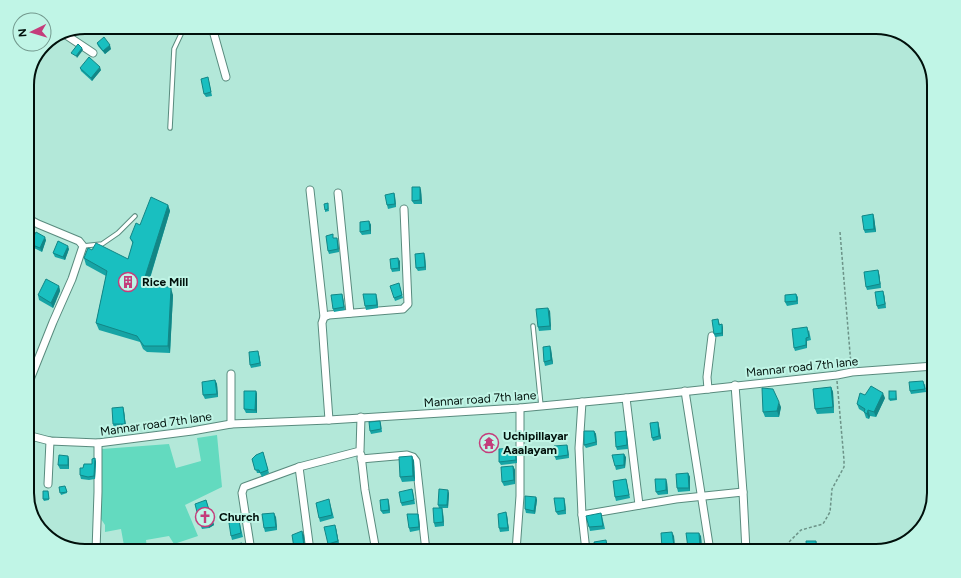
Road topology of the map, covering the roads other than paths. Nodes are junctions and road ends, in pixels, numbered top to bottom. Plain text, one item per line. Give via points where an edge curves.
1 (181, 34) edge
2 (214, 34) edge
3 (69, 37) edge
4 (93, 53) dead end
5 (226, 77) dead end
6 (170, 128) dead end
7 (310, 190) dead end
8 (338, 193) dead end
9 (404, 209) dead end
10 (135, 216) dead end
11 (34, 222) edge
12 (83, 246) junction
13 (350, 313) junction
14 (324, 317) junction
15 (534, 326) dead end
16 (712, 336) edge
17 (927, 367) edge
18 (34, 370) edge
19 (231, 374) dead end
20 (735, 385) junction
21 (708, 389) junction
22 (684, 391) junction
23 (626, 398) junction
24 (582, 402) junction
25 (541, 406) junction
26 (520, 408) junction
27 (361, 417) junction
28 (329, 420) junction
29 (231, 424) junction
30 (34, 437) edge
31 (50, 441) junction
32 (98, 443) junction
33 (361, 455) junction
34 (299, 467) junction
35 (48, 484) dead end
36 (743, 492) junction
37 (701, 496) junction
38 (639, 505) junction
39 (582, 515) junction
40 (96, 544) edge
41 (250, 544) edge
42 (309, 544) edge
43 (375, 544) edge
44 (425, 544) edge
45 (517, 544) edge
46 (585, 544) edge
47 (709, 544) edge
48 (746, 544) edge

1 - 6 lane via 174,49
2 - 5 street
3 - 4 street
7 - 14 street
8 - 13 street
9 - 13 street via 408,304 403,310
10 - 12 lane via 102,244
11 - 12 street via 80,241
12 - 18 street
13 - 14 street
14 - 28 street via 322,323
15 - 25 lane
16 - 21 street
17 - 20 street, Mannar road 7th lane
19 - 29 street
20 - 21 street, Mannar road 7th lane
20 - 36 street
21 - 22 street, Mannar road 7th lane
22 - 23 street, Mannar road 7th lane
22 - 37 street
23 - 24 street, Mannar road 7th lane
23 - 38 street
24 - 25 street, Mannar road 7th lane
24 - 39 street via 579,448
25 - 26 street, Mannar road 7th lane
26 - 27 street, Mannar road 7th lane
26 - 45 street via 520,496
27 - 28 street, Mannar road 7th lane
27 - 33 street
28 - 29 street, Mannar road 7th lane
29 - 32 street, Mannar road 7th lane
30 - 31 street, Mannar road 7th lane
31 - 32 street, Mannar road 7th lane
31 - 35 street
32 - 40 street
33 - 34 street
33 - 43 street
33 - 44 street via 408,455 416,461
34 - 41 street via 244,487 242,493
34 - 42 street
36 - 37 street
36 - 48 street
37 - 38 street
37 - 47 street
38 - 39 street
39 - 46 street

